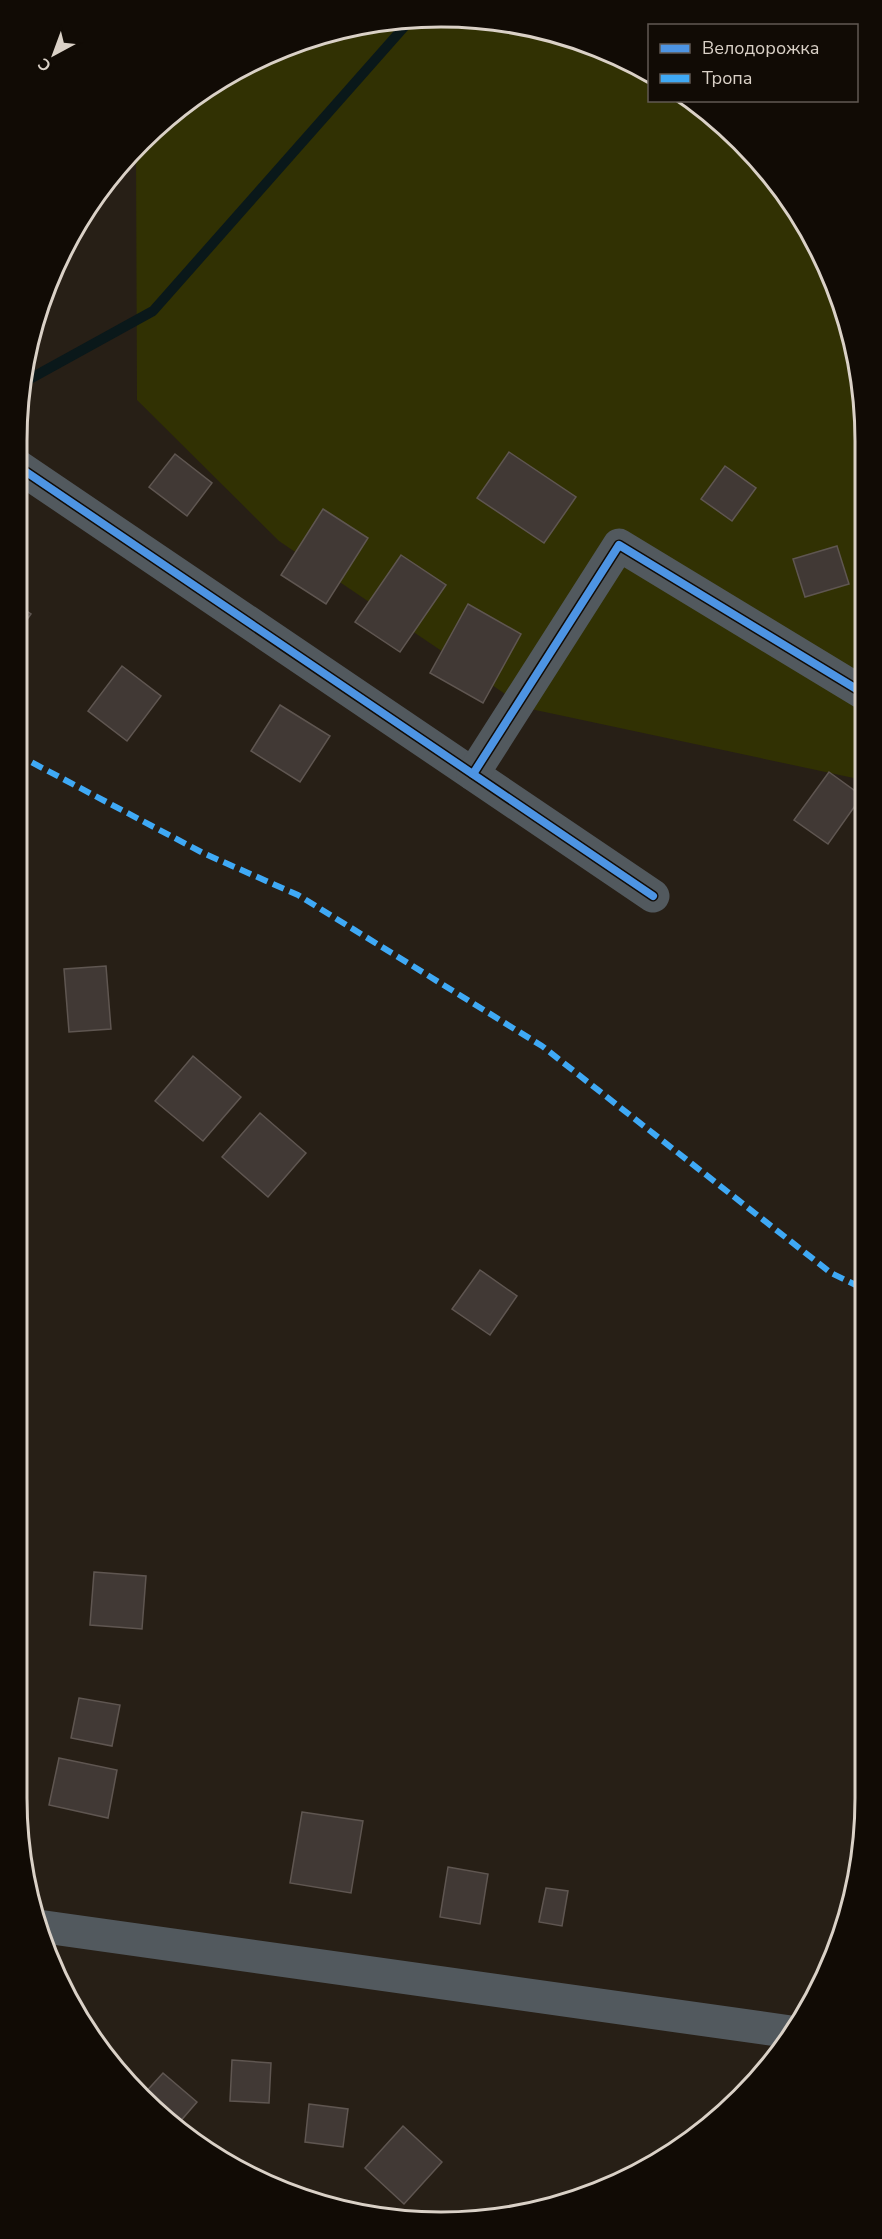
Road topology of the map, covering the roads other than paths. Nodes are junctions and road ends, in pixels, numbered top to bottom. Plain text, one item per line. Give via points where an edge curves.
1 (27, 472) edge
2 (855, 688) edge
3 (473, 774) junction
4 (653, 896) dead end
5 (48, 1927) edge
6 (783, 2031) edge

1 - 3 street
2 - 3 street via 619,545
3 - 4 street
5 - 6 street

